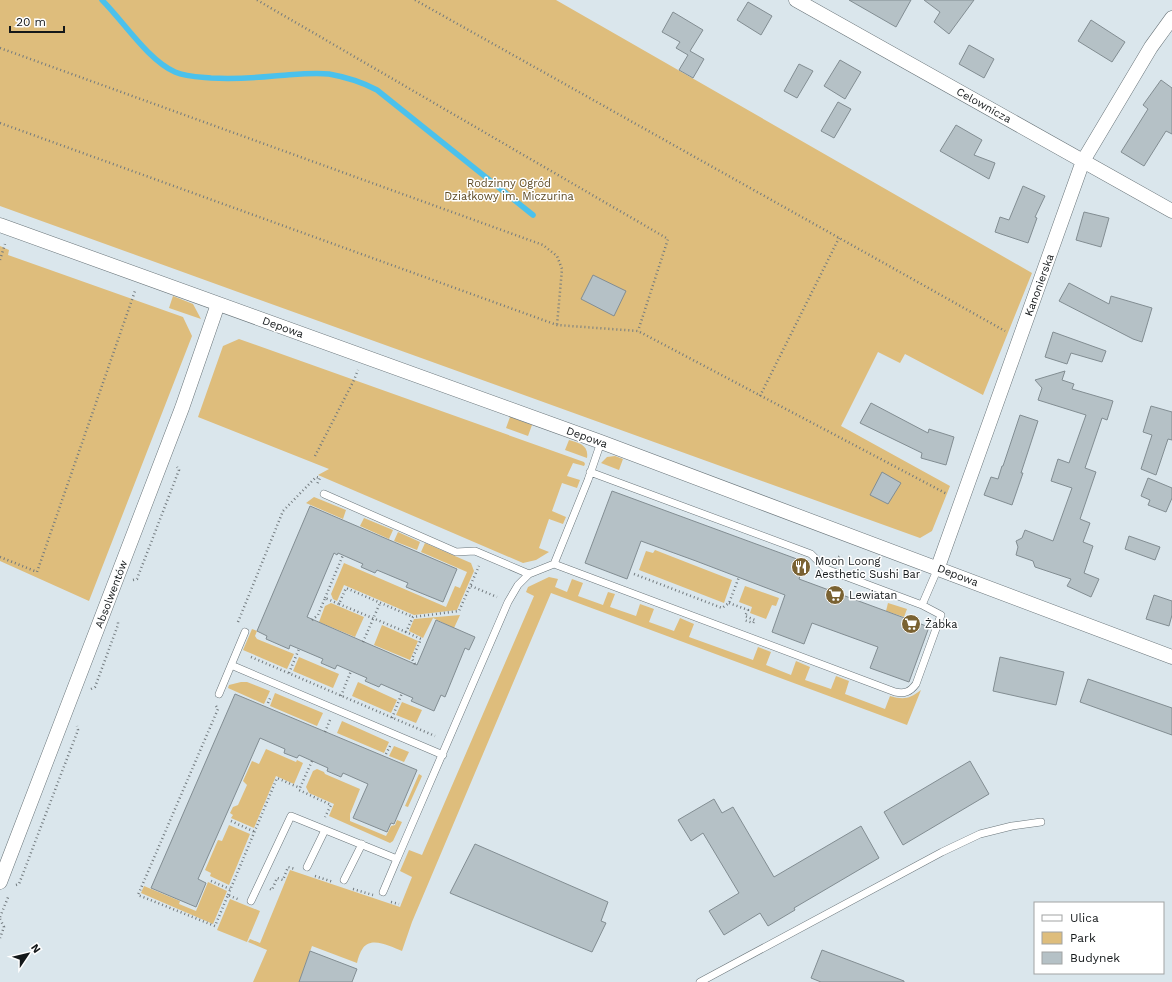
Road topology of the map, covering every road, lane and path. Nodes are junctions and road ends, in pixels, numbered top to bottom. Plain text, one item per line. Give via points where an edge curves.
1 (257, 0) edge
2 (415, 0) edge
3 (796, 0) edge
4 (1172, 18) edge
5 (0, 48) edge
6 (0, 123) edge
7 (1083, 162) junction
8 (1172, 211) edge
9 (0, 225) edge
10 (839, 238) junction
11 (140, 275) junction
12 (218, 304) junction
13 (557, 325) junction
14 (638, 332) junction
15 (1020, 339) junction
16 (364, 356) junction
17 (760, 396) junction
18 (601, 442) junction
19 (315, 456) dead end
20 (590, 472) junction
21 (317, 485) dead end
22 (324, 494) dead end
23 (961, 503) junction
24 (469, 551) junction
25 (343, 555) dead end
26 (842, 556) dead end
27 (0, 557) edge
28 (834, 559) dead end
29 (554, 564) junction
30 (938, 568) junction
31 (529, 574) junction
32 (634, 574) dead end
33 (739, 577) dead end
34 (470, 586) junction
35 (494, 596) dead end
36 (325, 598) junction
37 (380, 602) junction
38 (729, 603) junction
39 (339, 604) junction
40 (922, 605) junction
41 (413, 617) junction
42 (373, 618) junction
43 (312, 620) dead end
44 (744, 620) dead end
45 (236, 627) dead end
46 (245, 632) dead end
47 (406, 632) junction
48 (363, 642) dead end
49 (299, 649) dead end
50 (251, 657) dead end
51 (1172, 657) edge
52 (415, 664) dead end
53 (231, 665) junction
54 (351, 671) dead end
55 (289, 673) junction
56 (402, 693) dead end
57 (219, 694) dead end
58 (341, 696) junction
59 (215, 703) dead end
60 (392, 718) junction
61 (435, 736) dead end
62 (443, 755) junction
63 (312, 761) dead end
64 (300, 788) junction
65 (331, 820) dead end
66 (232, 821) dead end
67 (1041, 822) dead end
68 (325, 830) junction
69 (255, 832) junction
70 (362, 844) junction
71 (397, 859) junction
72 (307, 867) dead end
73 (299, 871) dead end
74 (311, 875) dead end
75 (211, 880) dead end
76 (344, 880) dead end
77 (0, 882) edge
78 (334, 882) dead end
79 (348, 887) dead end
80 (268, 888) dead end
81 (230, 889) junction
82 (383, 892) dead end
83 (228, 895) junction
84 (374, 896) dead end
85 (387, 900) dead end
86 (248, 901) joint
87 (399, 904) dead end
88 (0, 919) edge
89 (0, 938) edge
90 (700, 982) edge

1 - 14 path via 668,239
2 - 10 path
3 - 7 street, Celownicza
4 - 7 street, Kanonierska via 1151,47
5 - 13 path via 543,245 557,256 562,269
6 - 13 path
7 - 8 street, Celownicza
7 - 15 street, Kanonierska
9 - 11 street, Depowa
10 - 15 path
10 - 17 path
11 - 12 street, Depowa
11 - 27 path via 37,572
12 - 16 street, Depowa
12 - 77 street, Absolwentów via 182,408
13 - 14 path
14 - 17 path
15 - 23 street, Kanonierska
16 - 18 street, Depowa
16 - 19 path
17 - 23 path
18 - 20 lane
18 - 30 street, Depowa
20 - 29 lane
20 - 40 lane via 811,554 826,569
21 - 45 path via 320,478 316,477 283,511
22 - 24 lane via 456,552
23 - 30 street, Kanonierska
24 - 31 lane via 475,551
24 - 34 path via 479,566
25 - 36 path
26 - 28 path
29 - 31 lane
29 - 40 lane via 903,694 916,684 941,615
30 - 40 lane
30 - 51 street, Depowa
31 - 62 lane via 518,585 508,602
32 - 38 path via 722,608
33 - 38 path
34 - 35 path
34 - 41 path via 459,612
36 - 39 path
36 - 43 path via 318,615
37 - 39 path via 346,588
37 - 41 path
37 - 42 path
38 - 44 path via 748,610 746,616 755,620 753,623
39 - 42 path
41 - 47 path
42 - 47 path
42 - 48 path
46 - 53 lane
47 - 52 path via 421,639 412,659
49 - 55 path
50 - 55 path
53 - 57 lane
53 - 62 lane
54 - 58 path
55 - 58 path
56 - 60 path
58 - 60 path
59 - 83 path via 218,709 138,895 215,926
60 - 61 path
62 - 71 lane
63 - 64 path
64 - 65 path via 299,790 330,805 325,817
64 - 69 path via 277,778
66 - 69 path
67 - 90 lane via 980,834 948,849
68 - 70 lane
68 - 72 lane
68 - 86 lane via 291,816
69 - 81 path
70 - 71 lane
70 - 76 lane
71 - 82 lane
73 - 80 path via 288,867 283,880 277,878 272,890
74 - 78 path
75 - 81 path
79 - 84 path
81 - 83 path
83 - 86 path
85 - 87 path
88 - 89 path via 4,927

